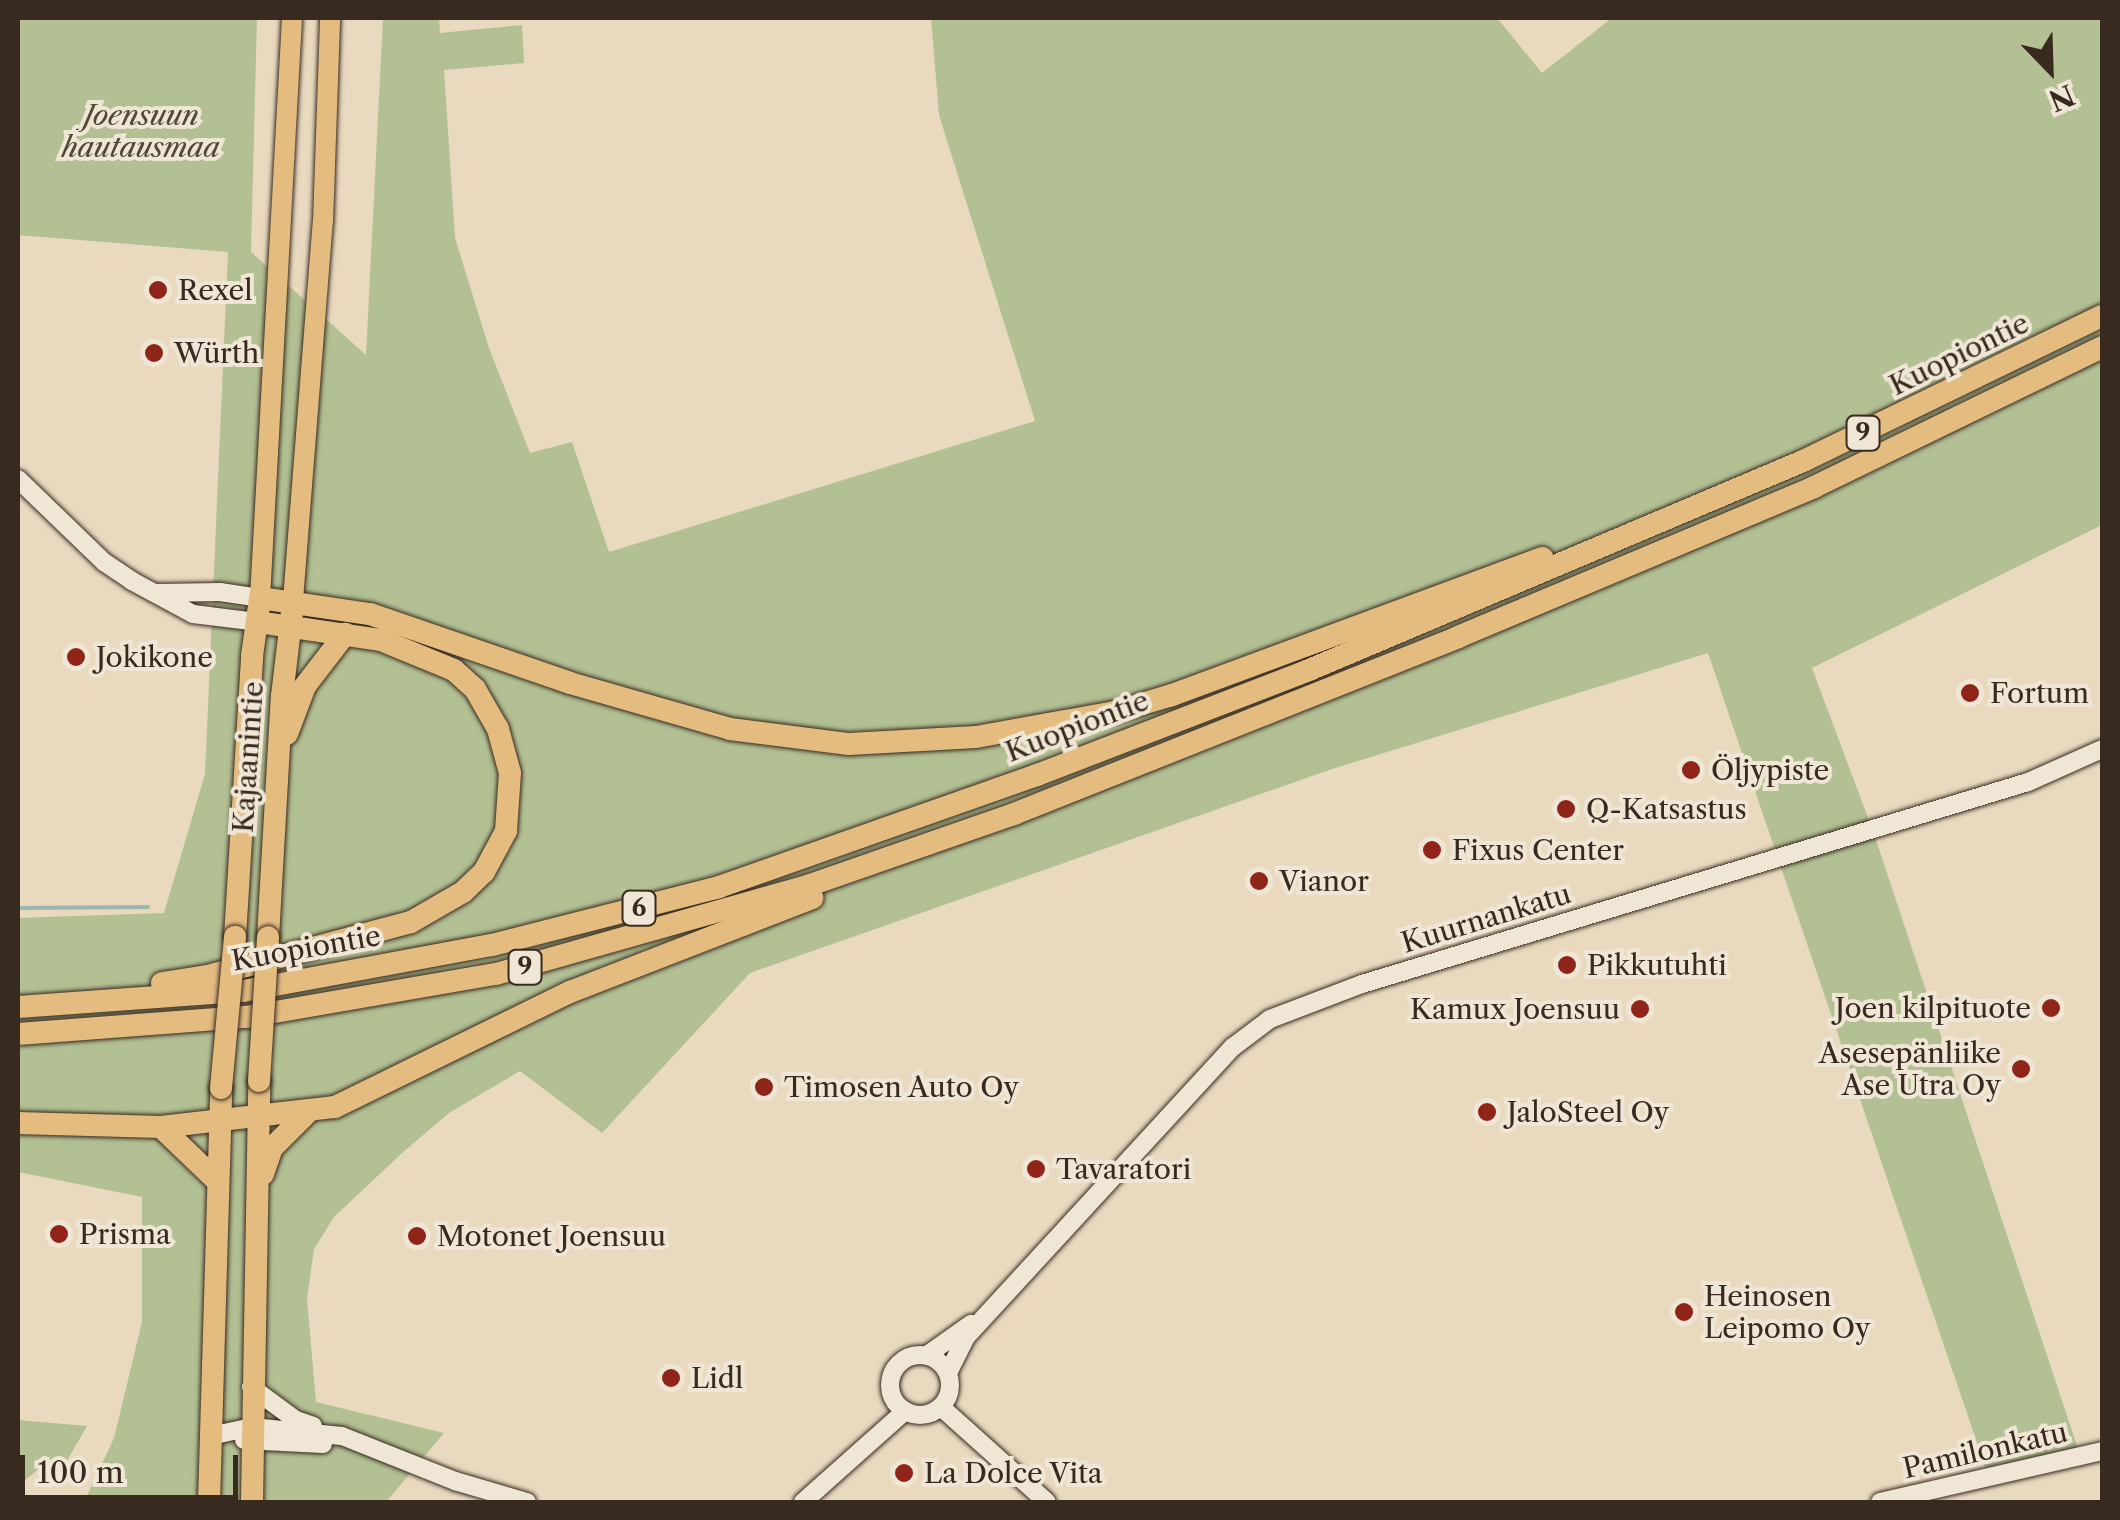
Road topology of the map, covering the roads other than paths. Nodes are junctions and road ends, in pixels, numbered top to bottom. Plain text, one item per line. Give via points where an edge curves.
1 (292, 18) edge
2 (330, 18) edge
3 (2102, 316) edge
4 (2102, 347) edge
5 (18, 479) edge
6 (1599, 547) junction
7 (159, 593) junction
8 (260, 598) junction
9 (292, 612) junction
10 (257, 622) junction
11 (345, 634) junction
12 (1233, 698) joint
13 (2102, 749) edge
14 (278, 757) junction
15 (1014, 814) junction
16 (18, 1006) edge
17 (18, 1034) edge
18 (308, 1112) junction
19 (258, 1114) junction
20 (18, 1123) edge
21 (218, 1123) junction
22 (162, 1127) junction
23 (216, 1180) junction
24 (256, 1192) junction
25 (992, 1310) junction
26 (927, 1355) junction
27 (948, 1373) junction
28 (251, 1387) junction
29 (940, 1407) junction
30 (905, 1411) junction
31 (251, 1434) junction
32 (210, 1436) junction
33 (342, 1436) junction
34 (2102, 1451) edge
35 (388, 1453) junction
36 (209, 1502) edge
37 (252, 1502) edge
38 (527, 1502) edge
39 (803, 1502) edge
40 (1048, 1502) edge
41 (1880, 1502) edge

1 - 8 main road
2 - 9 main road, Kajaanintie via 324,222
3 - 6 highway, Kuopiontie / 9 via 1803,461
4 - 15 highway, Kuopiontie / 9 via 1814,486
5 - 7 street via 104,562
6 - 9 highway via 1527,561 1129,708 1050,727 936,741 849,744 730,729 570,684 370,614
6 - 12 highway, Kuopiontie / 9
7 - 8 street
7 - 10 street via 193,614
8 - 9 highway
8 - 10 highway, Kajaanintie
9 - 10 highway
9 - 11 highway, 6
9 - 14 highway, Kajaanintie
10 - 21 highway, Kajaanintie, bridge
11 - 14 highway via 305,686
11 - 16 highway, 6 via 448,666 486,706 512,794 506,831 484,872 437,910 383,931 208,976
12 - 16 highway, Kuopiontie / 6 via 842,845 592,921 243,991
13 - 25 street, Kuurnankatu via 2028,782 1362,984 1270,1019 1233,1047
14 - 19 highway, Kajaanintie, bridge
15 - 17 highway, Kuopiontie / 9 via 706,918 496,974 246,1018
15 - 18 highway via 570,992 381,1088
18 - 19 highway
18 - 24 highway via 272,1148
19 - 21 highway
19 - 24 highway, Kajaanintie
20 - 22 highway
21 - 22 highway
21 - 23 highway, Kajaanintie
22 - 23 highway
23 - 32 highway, Kajaanintie
24 - 28 highway, Kajaanintie
25 - 26 street, Kuurnankatu
25 - 27 street, Kuurnankatu via 966,1337
26 - 27 street
26 - 30 street via 908,1356 890,1377 892,1396
27 - 29 street via 950,1391
28 - 31 highway, Kajaanintie
28 - 33 street via 296,1420
29 - 30 street via 923,1414
29 - 40 street
30 - 39 street
31 - 32 street
31 - 33 street
31 - 35 street
31 - 37 highway, Kajaanintie
32 - 36 highway, Kajaanintie
33 - 35 street
34 - 41 street, Pamilonkatu
35 - 38 street

